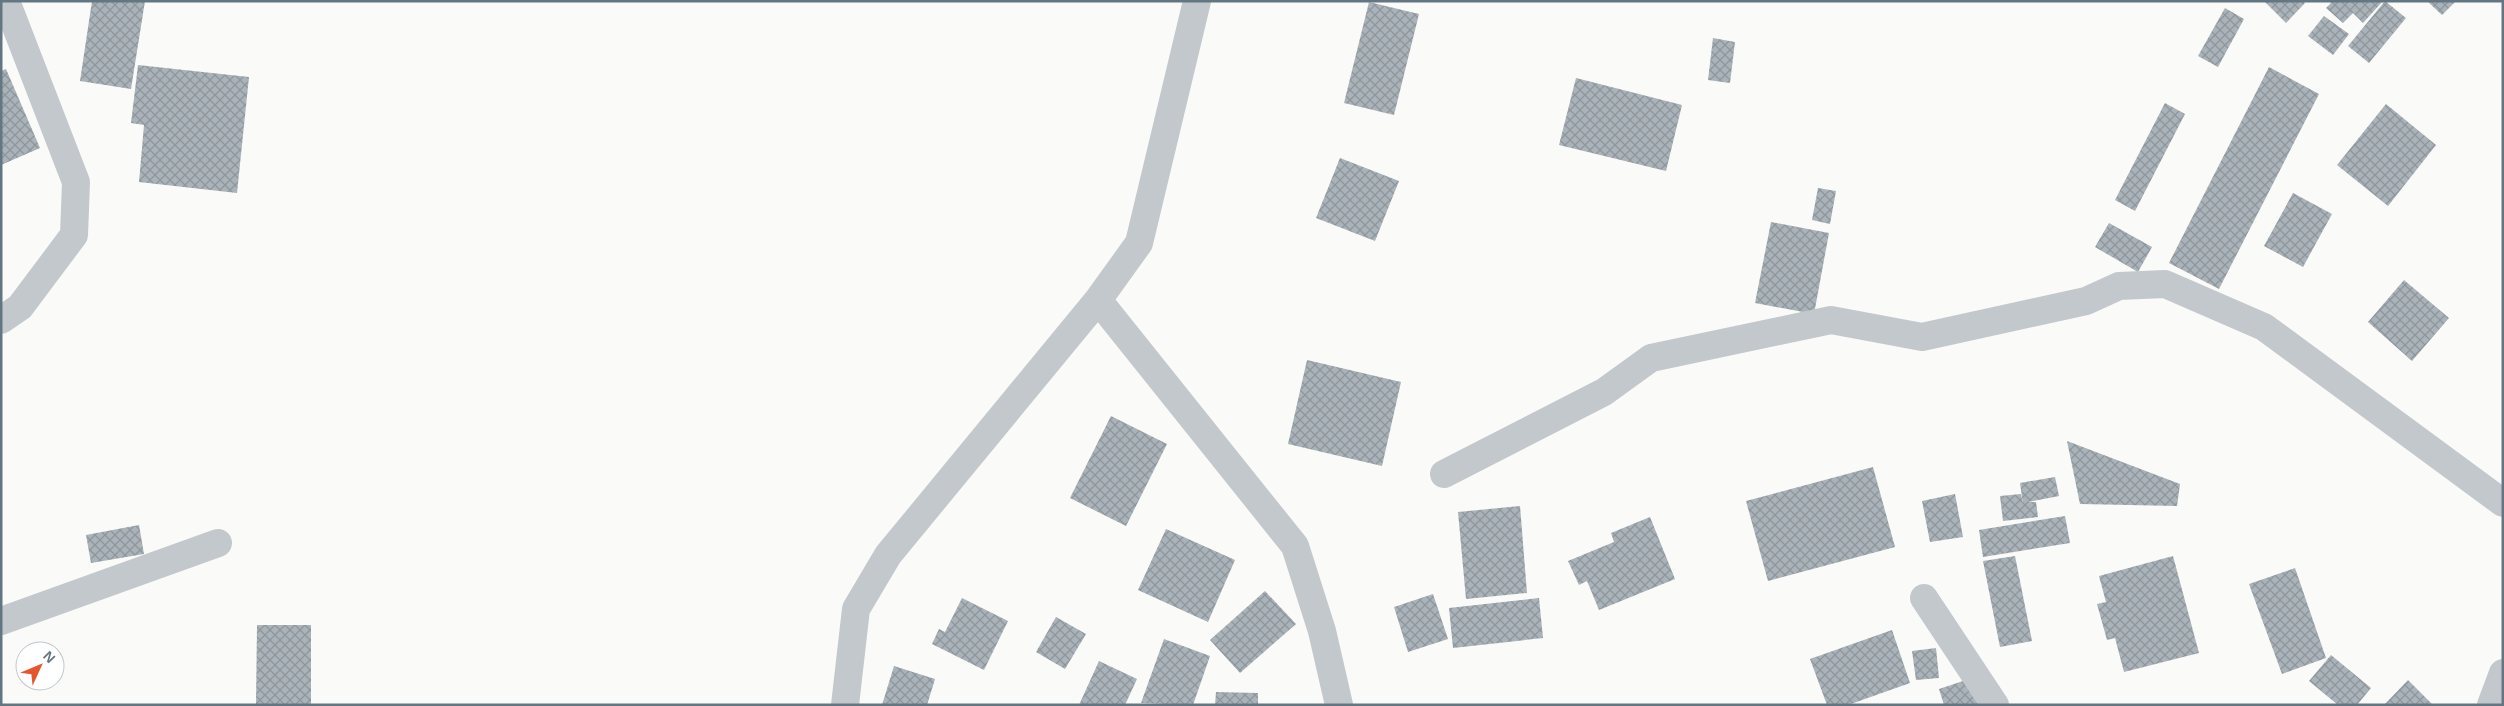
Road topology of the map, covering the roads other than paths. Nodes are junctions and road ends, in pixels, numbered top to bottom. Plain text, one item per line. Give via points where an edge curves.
1 (6, 1) edge
2 (1197, 1) edge
3 (1098, 300) junction
4 (1, 320) edge
5 (1444, 474) dead end
6 (2503, 503) edge
7 (218, 544) dead end
8 (1924, 598) dead end
9 (1, 621) edge
10 (2503, 673) edge
11 (845, 705) edge
12 (1339, 705) edge
13 (1995, 705) edge
14 (2491, 705) edge

1 - 4 street via 76,182 74,235 20,308
2 - 3 street via 1138,243
3 - 11 street via 888,555 856,609
3 - 12 street via 1295,546 1322,631
5 - 6 street via 1604,392 1651,358 1831,320 1922,338 2086,301 2119,286 2165,284 2264,327
7 - 9 street
8 - 13 street
10 - 14 street

